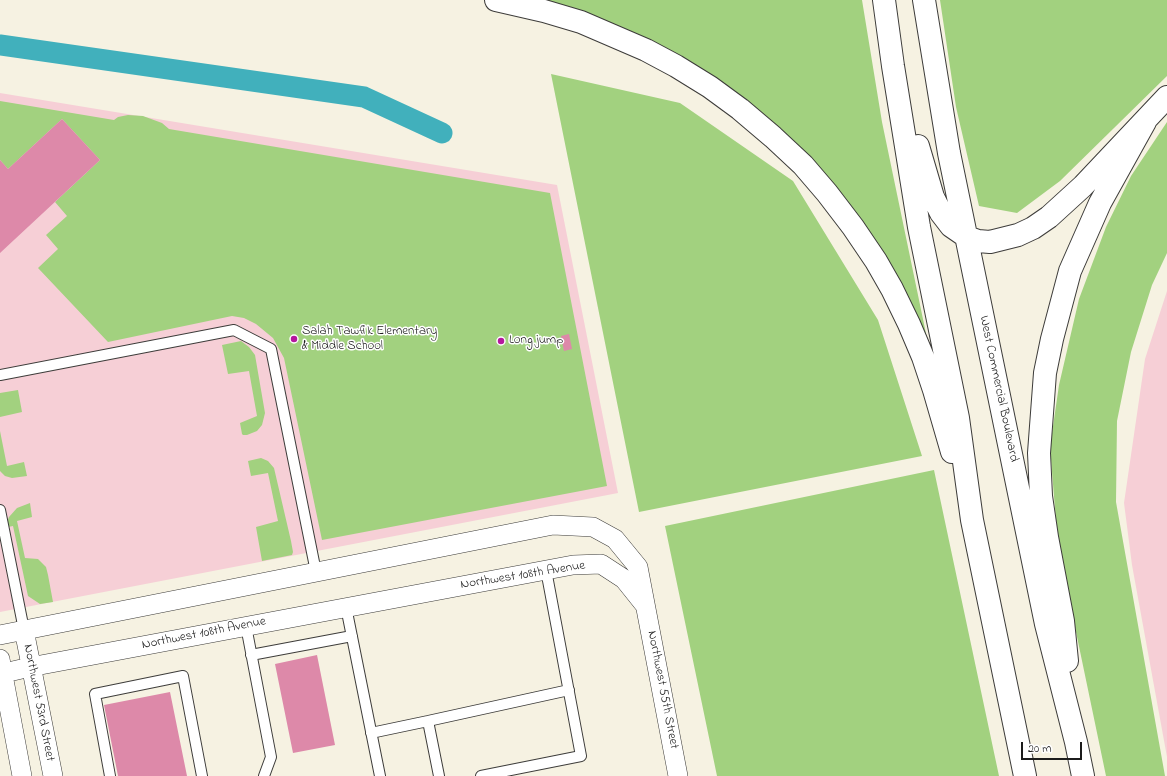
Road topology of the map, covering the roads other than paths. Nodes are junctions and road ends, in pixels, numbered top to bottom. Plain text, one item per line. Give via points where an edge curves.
1 (496, 0) edge
2 (884, 0) edge
3 (924, 0) edge
4 (893, 66) junction
5 (1167, 97) edge
6 (1144, 122) junction
7 (967, 236) junction
8 (0, 374) edge
9 (0, 510) edge
10 (972, 520) junction
11 (546, 570) junction
12 (316, 572) junction
13 (645, 605) junction
14 (346, 607) junction
15 (246, 626) junction
16 (24, 630) junction
17 (0, 634) edge
18 (352, 636) junction
19 (252, 655) junction
20 (30, 667) junction
21 (1, 669) edge
22 (569, 690) junction
23 (428, 721) junction
24 (371, 733) junction
25 (1076, 742) junction
26 (22, 776) edge
27 (53, 776) edge
28 (110, 776) edge
29 (202, 776) edge
30 (264, 776) edge
31 (380, 776) edge
32 (439, 776) edge
33 (481, 776) edge
34 (678, 776) edge
35 (1025, 776) edge
36 (1083, 776) edge

1 - 10 highway via 582,22 664,60 710,87 740,109 803,165 832,199 876,261 909,324 934,390
2 - 4 highway
3 - 7 highway, West Commercial Boulevard via 949,153
4 - 7 highway via 933,197 951,226
4 - 10 highway via 921,234 958,418
5 - 6 highway
6 - 7 highway via 1066,203 1033,228 1018,235 990,242 978,241
6 - 25 highway via 1100,203 1070,271 1045,373 1039,453 1041,496 1063,621
7 - 25 highway, West Commercial Boulevard via 1046,624
8 - 12 lane via 234,330 271,350
9 - 16 lane
10 - 35 highway
11 - 13 street, Northwest 108th Avenue via 572,565 601,564 624,579
11 - 14 street, Northwest 108th Avenue
11 - 22 lane
12 - 13 street via 553,524 593,527 615,539 638,567
12 - 16 street
13 - 34 street, Northwest 55th Street
14 - 15 street, Northwest 108th Avenue
14 - 18 lane
15 - 19 lane
15 - 20 street, Northwest 108th Avenue
16 - 17 street
16 - 20 street, Northwest 53rd Street
18 - 19 lane
18 - 24 lane
19 - 30 lane via 271,758
20 - 21 street, Northwest 108th Avenue
20 - 27 street, Northwest 53rd Street
21 - 26 street
22 - 23 lane
22 - 33 lane via 581,756
23 - 24 lane
23 - 32 lane
24 - 31 lane
25 - 36 highway, West Commercial Boulevard
28 - 29 lane via 95,694 183,676

